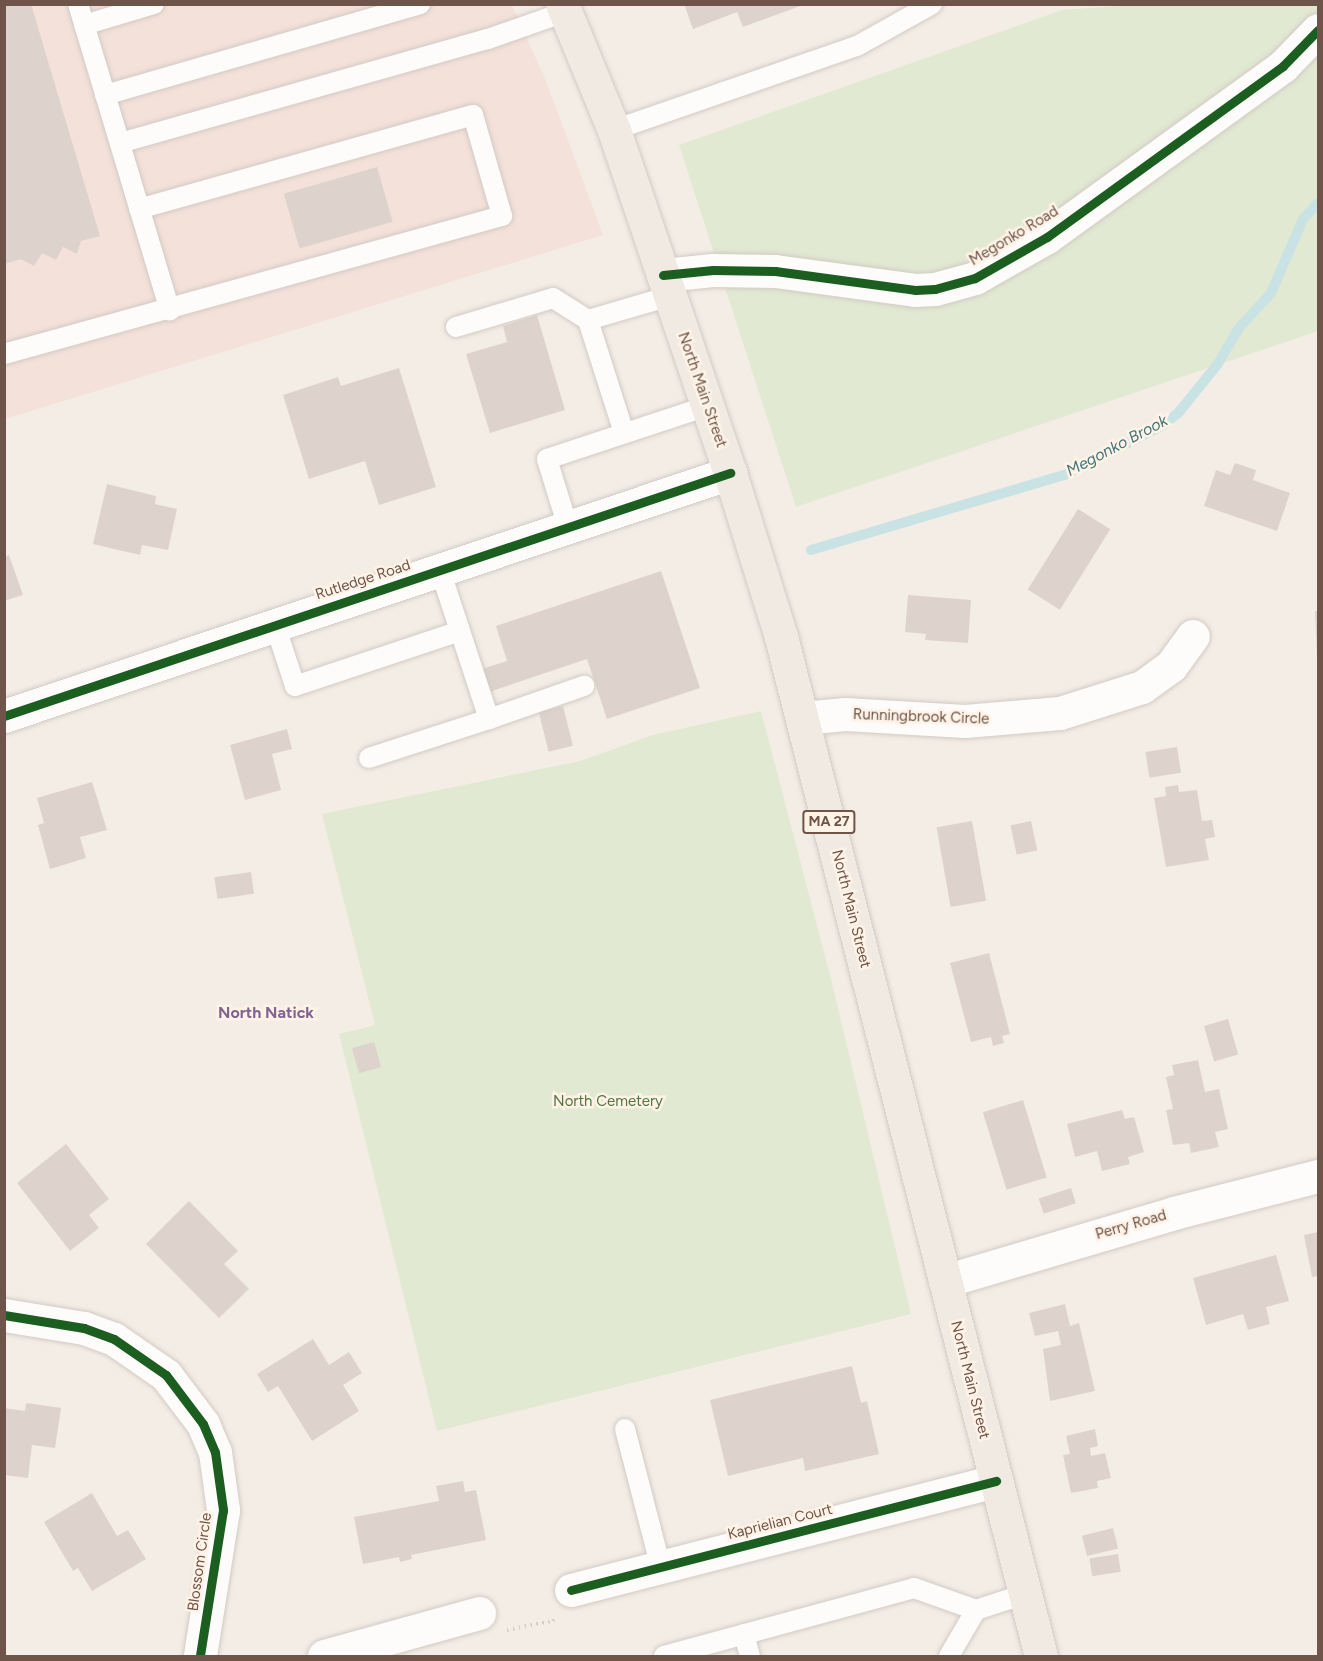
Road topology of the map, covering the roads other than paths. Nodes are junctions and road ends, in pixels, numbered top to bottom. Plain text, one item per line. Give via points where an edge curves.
1 (78, 4) edge
2 (154, 4) edge
3 (420, 4) edge
4 (932, 4) edge
5 (563, 8) edge
6 (84, 25) junction
7 (1318, 33) edge
8 (105, 94) junction
9 (614, 130) junction
10 (120, 143) junction
11 (139, 209) junction
12 (667, 286) junction
13 (170, 311) junction
14 (588, 320) junction
15 (456, 327) dead end
16 (4, 354) edge
17 (707, 406) junction
18 (624, 433) junction
19 (730, 472) junction
20 (568, 527) junction
21 (440, 570) junction
22 (275, 625) junction
23 (460, 631) junction
24 (1193, 636) dead end
25 (584, 686) dead end
26 (4, 716) edge
27 (803, 718) junction
28 (489, 719) junction
29 (369, 758) dead end
30 (1318, 1176) edge
31 (945, 1281) junction
32 (4, 1315) edge
33 (625, 1429) dead end
34 (996, 1481) junction
35 (662, 1568) junction
36 (571, 1590) road end
37 (1025, 1594) junction
38 (976, 1610) junction
39 (478, 1613) road end
40 (744, 1634) junction
41 (200, 1656) edge
42 (324, 1656) edge
43 (664, 1656) edge
44 (750, 1656) edge
45 (949, 1656) edge
46 (1041, 1656) edge

1 - 6 lane
2 - 6 lane
3 - 8 lane
4 - 9 lane via 857,46
5 - 9 main road, North Main Street / MA 27
5 - 10 lane via 488,39
6 - 8 lane
7 - 12 street, Megonko Road via 1283,66 1047,237 975,278 935,290 915,290 775,271 713,270
8 - 10 lane
9 - 12 main road, North Main Street / MA 27
10 - 11 lane
11 - 13 lane
11 - 13 lane via 473,116 502,216
12 - 14 lane
12 - 17 main road, North Main Street / MA 27
13 - 16 lane
14 - 15 lane via 553,298
14 - 18 lane
17 - 18 lane
17 - 19 main road, North Main Street / MA 27
18 - 20 lane via 547,459
19 - 20 street, Rutledge Road
19 - 27 main road, North Main Street / MA 27
20 - 21 street, Rutledge Road
21 - 22 street, Rutledge Road
21 - 23 lane
22 - 23 lane via 295,686
22 - 26 street, Rutledge Road
23 - 28 lane
24 - 27 street, Runningbrook Circle via 1171,666 1142,687 1119,698 1060,713 965,721 844,714
25 - 28 lane
27 - 31 main road, North Main Street / MA 27
28 - 29 lane
30 - 31 street, Perry Road via 1174,1213
31 - 34 main road, North Main Street / MA 27
32 - 41 street, Blossom Circle via 84,1328 114,1339 166,1375 203,1424 215,1452 223,1510
33 - 35 lane
34 - 35 street, Kaprielian Court
34 - 37 main road, North Main Street / MA 27
35 - 36 street, Kaprielian Court
37 - 38 lane
37 - 46 main road, North Main Street / MA 27
38 - 40 lane via 914,1588
38 - 45 lane
39 - 42 street
40 - 43 lane
40 - 44 lane

